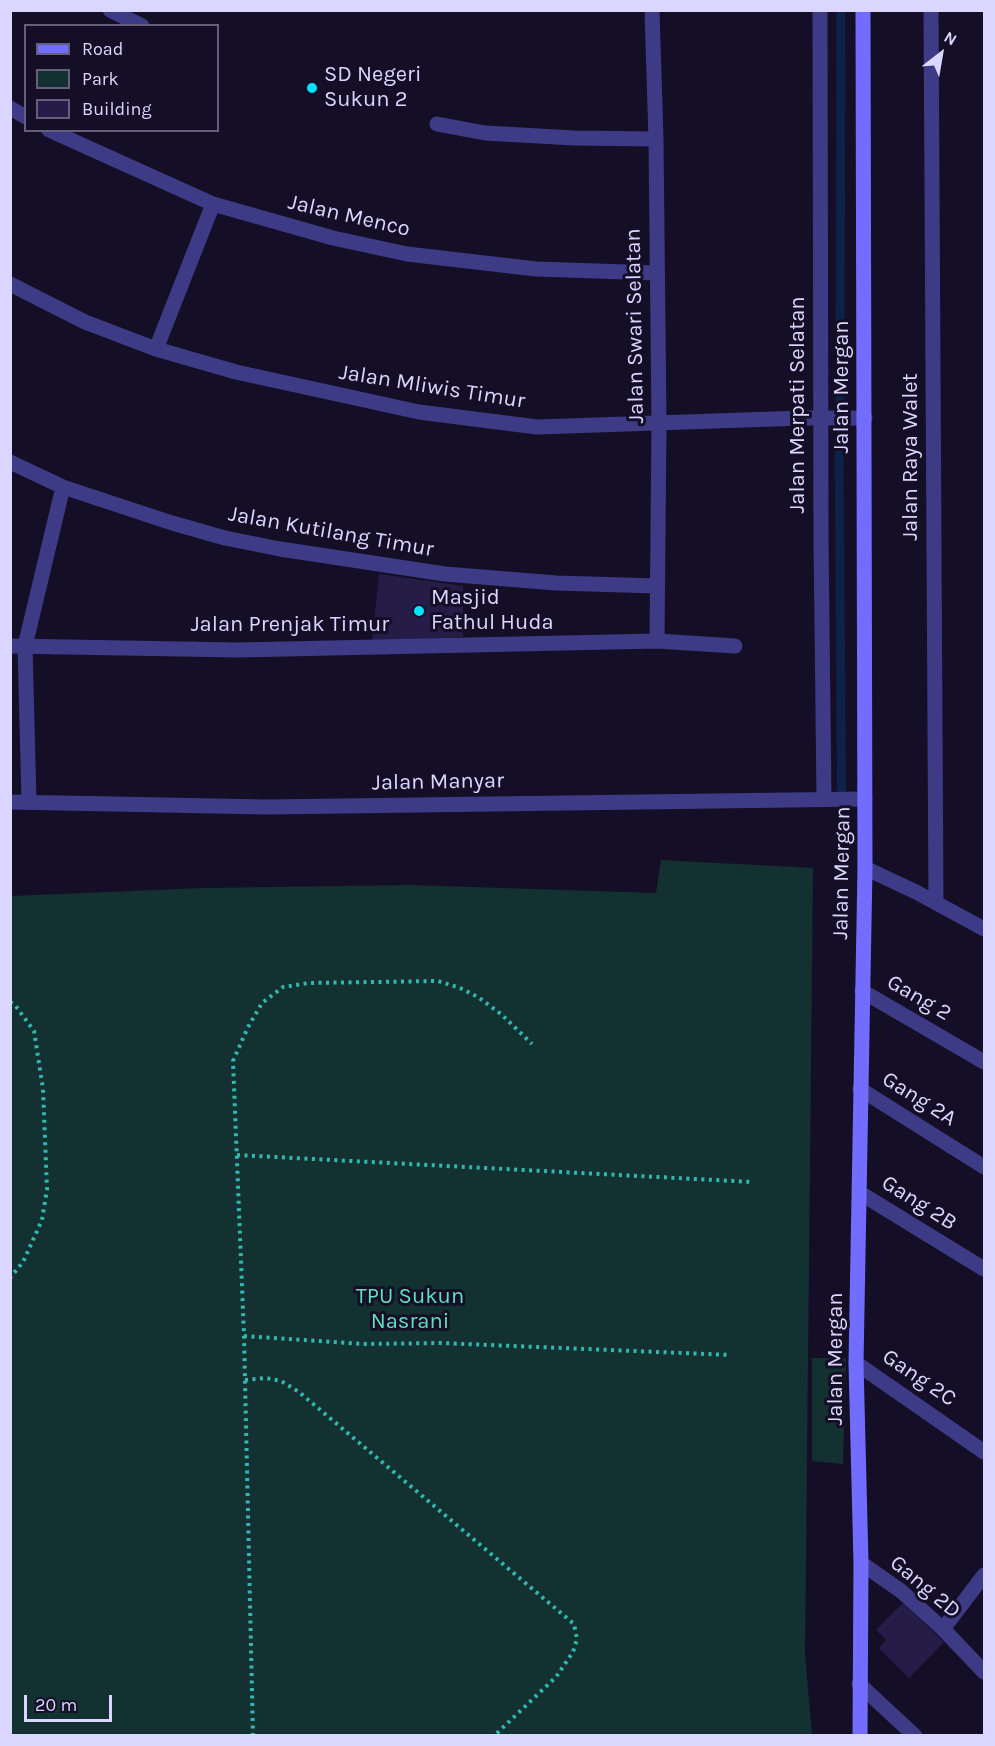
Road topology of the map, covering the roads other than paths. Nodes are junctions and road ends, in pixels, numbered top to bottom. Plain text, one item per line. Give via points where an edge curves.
1 (110, 10) edge
2 (652, 10) edge
3 (820, 10) edge
4 (863, 10) edge
5 (931, 10) edge
6 (138, 24) edge
7 (10, 108) edge
8 (24, 116) edge
9 (437, 124) dead end
10 (53, 132) edge
11 (656, 139) junction
12 (213, 204) junction
13 (656, 273) junction
14 (10, 284) edge
15 (156, 349) junction
16 (820, 418) junction
17 (865, 418) junction
18 (659, 423) junction
19 (10, 462) edge
20 (63, 487) junction
21 (657, 586) junction
22 (657, 641) junction
23 (18, 646) edge
24 (735, 646) dead end
25 (830, 799) junction
26 (859, 799) junction
27 (10, 802) edge
28 (29, 802) junction
29 (865, 868) junction
30 (936, 903) junction
31 (984, 929) edge
32 (862, 991) junction
33 (984, 1062) edge
34 (860, 1089) junction
35 (984, 1167) edge
36 (860, 1193) junction
37 (984, 1269) edge
38 (856, 1363) junction
39 (984, 1452) edge
40 (861, 1563) junction
41 (984, 1575) edge
42 (943, 1629) junction
43 (984, 1672) edge
44 (859, 1684) junction
45 (860, 1736) edge
46 (915, 1736) edge

1 - 6 street
2 - 11 street, Jalan Swari Selatan
3 - 16 street, Jalan Merpati Selatan
4 - 17 street, Jalan Mergan
5 - 30 street, Jalan Raya Walet
7 - 8 street
9 - 11 street via 484,133
10 - 12 street, Jalan Menco
11 - 13 street, Jalan Swari Selatan
12 - 13 street, Jalan Menco via 407,254 536,268
12 - 15 street
13 - 18 street, Jalan Swari Selatan
14 - 15 street, Jalan Mliwis Timur via 86,322
15 - 18 street, Jalan Mliwis Timur via 236,372 419,412 537,427
16 - 17 street, Jalan Mliwis Timur
16 - 18 street, Jalan Mliwis Timur
16 - 25 street, Jalan Merpati Selatan
17 - 26 street, Jalan Mergan
18 - 21 street, Jalan Swari Selatan
19 - 20 street, Jalan Kutilang Timur
20 - 21 street, Jalan Kutilang Timur via 214,535 280,549 445,574
20 - 23 street
21 - 22 street, Jalan Swari Selatan
22 - 23 street, Jalan Prenjak Timur via 238,650
22 - 24 street, Jalan Prenjak Timur
23 - 28 street
25 - 26 street, Jalan Manyar
25 - 28 street, Jalan Manyar via 267,807
26 - 29 street, Jalan Mergan
27 - 28 street, Jalan Manyar
29 - 30 street
29 - 32 street, Jalan Mergan
30 - 31 street
32 - 33 street, Gang 2
32 - 34 street, Jalan Mergan
34 - 35 street, Gang 2A
34 - 36 street, Jalan Mergan
36 - 37 street, Gang 2B
36 - 38 street, Jalan Mergan
38 - 39 street, Gang 2C
38 - 40 street, Jalan Mergan
40 - 42 street, Gang 2D via 901,1591
40 - 44 street, Jalan Mergan
41 - 42 street
42 - 43 street, Gang 2D
44 - 45 street, Jalan Mergan
44 - 46 street

